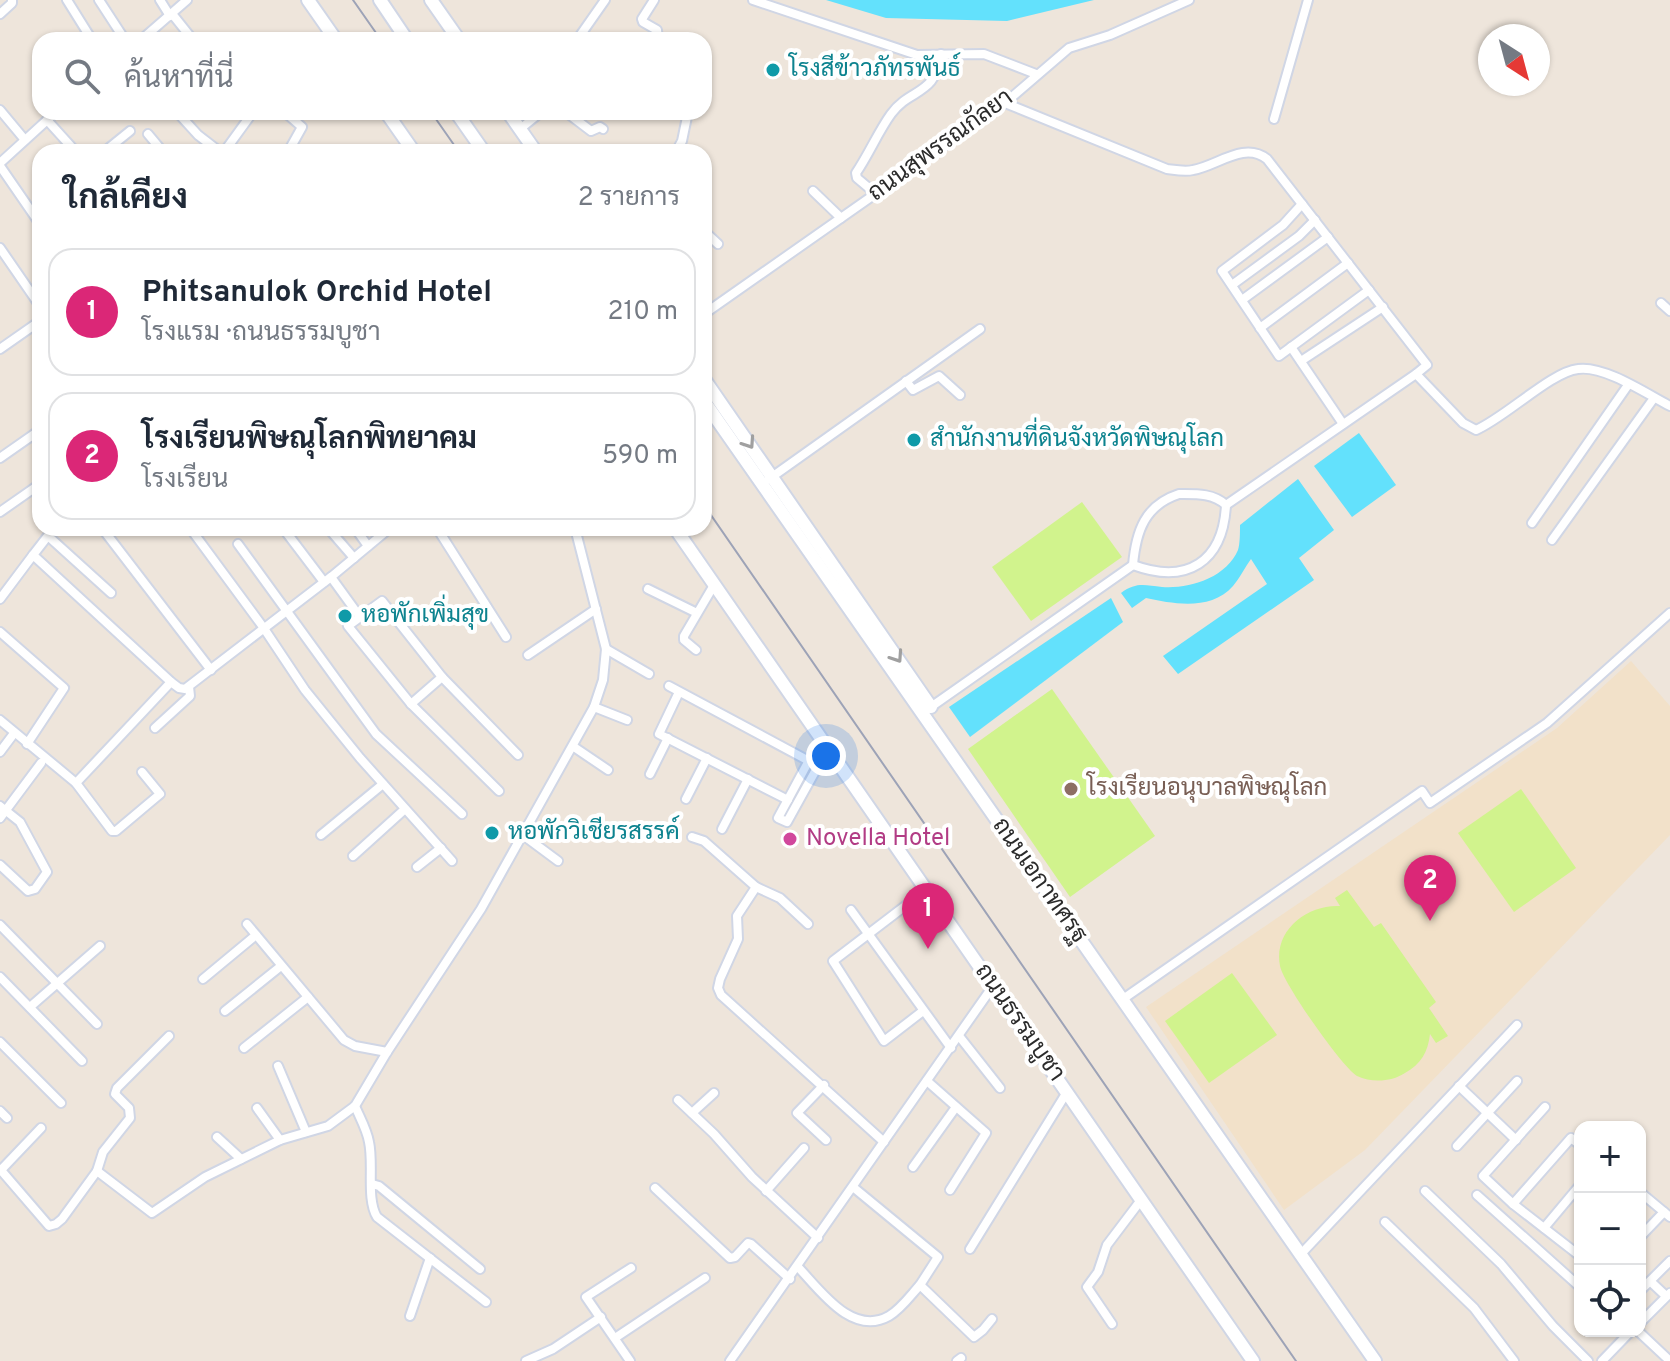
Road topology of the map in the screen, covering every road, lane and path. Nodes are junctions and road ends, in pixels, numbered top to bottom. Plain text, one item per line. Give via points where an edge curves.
1 (12, 0) edge
2 (67, 0) edge
3 (99, 0) edge
4 (160, 0) edge
5 (187, 0) edge
6 (308, 0) edge
7 (380, 0) edge
8 (431, 0) edge
9 (605, 0) edge
10 (654, 0) edge
11 (753, 0) edge
12 (1189, 0) edge
13 (1308, 0) edge
14 (0, 14) edge
15 (172, 16) junction
16 (87, 32) edge
17 (120, 32) edge
18 (151, 32) edge
19 (186, 32) edge
20 (328, 32) edge
21 (402, 32) edge
22 (453, 32) edge
23 (583, 32) edge
24 (657, 32) edge
25 (941, 54) junction
26 (1036, 74) junction
27 (1005, 103) junction
28 (0, 110) edge
29 (1274, 119) dead end
30 (47, 120) joint
31 (184, 120) edge
32 (247, 120) edge
33 (294, 120) edge
34 (392, 120) edge
35 (462, 120) edge
36 (514, 120) edge
37 (531, 120) edge
38 (577, 120) edge
39 (686, 120) edge
40 (520, 129) junction
41 (603, 129) dead end
42 (130, 131) dead end
43 (148, 134) dead end
44 (25, 140) junction
45 (69, 144) edge
46 (114, 144) edge
47 (156, 144) edge
48 (211, 144) edge
49 (228, 144) edge
50 (292, 144) edge
51 (408, 144) edge
52 (478, 144) edge
53 (530, 144) edge
54 (680, 144) edge
55 (0, 164) edge
56 (813, 191) dead end
57 (876, 194) junction
58 (1302, 204) junction
59 (32, 212) edge
60 (841, 218) junction
61 (1315, 220) junction
62 (1328, 237) junction
63 (712, 238) edge
64 (718, 244) dead end
65 (0, 248) edge
66 (1348, 263) junction
67 (1232, 285) junction
68 (1369, 290) junction
69 (32, 294) edge
70 (1242, 300) junction
71 (1661, 303) dead end
72 (1383, 307) junction
73 (712, 308) edge
74 (1670, 311) edge
75 (32, 327) edge
76 (1260, 328) junction
77 (980, 329) dead end
78 (1291, 347) junction
79 (0, 349) edge
80 (1301, 361) junction
81 (1416, 374) junction
82 (906, 381) junction
83 (1628, 385) junction
84 (712, 392) edge
85 (960, 395) dead end
86 (1654, 398) junction
87 (1670, 406) edge
88 (712, 411) edge
89 (1343, 424) junction
90 (32, 436) edge
91 (0, 458) edge
92 (766, 480) junction
93 (32, 490) edge
94 (1226, 505) junction
95 (0, 512) edge
96 (1532, 523) dead end
97 (48, 536) edge
98 (55, 536) edge
99 (109, 536) edge
100 (196, 536) edge
101 (290, 536) edge
102 (335, 536) edge
103 (361, 536) edge
104 (380, 536) edge
105 (442, 536) edge
106 (577, 536) edge
107 (680, 536) edge
108 (1552, 540) dead end
109 (238, 544) dead end
110 (368, 546) junction
111 (33, 555) junction
112 (354, 558) junction
113 (1133, 565) junction
114 (328, 580) junction
115 (714, 585) junction
116 (648, 589) dead end
117 (111, 593) dead end
118 (0, 599) edge
119 (596, 609) junction
120 (287, 611) junction
121 (697, 613) junction
122 (1670, 613) edge
123 (360, 617) junction
124 (263, 627) junction
125 (0, 632) edge
126 (506, 637) dead end
127 (606, 649) junction
128 (696, 650) dead end
129 (528, 655) dead end
130 (211, 670) junction
131 (649, 674) dead end
132 (442, 677) junction
133 (171, 682) junction
134 (669, 686) dead end
135 (189, 687) junction
136 (679, 692) junction
137 (411, 704) junction
138 (594, 707) junction
139 (926, 710) junction
140 (0, 720) edge
141 (627, 720) dead end
142 (155, 728) dead end
143 (12, 736) dead end
144 (668, 738) junction
145 (824, 743) junction
146 (27, 744) junction
147 (574, 747) junction
148 (0, 752) edge
149 (518, 755) dead end
150 (707, 758) junction
151 (809, 761) junction
152 (41, 763) dead end
153 (608, 770) dead end
154 (142, 772) dead end
155 (650, 774) dead end
156 (748, 779) junction
157 (76, 783) junction
158 (383, 784) junction
159 (499, 791) dead end
160 (686, 799) dead end
161 (788, 800) junction
162 (405, 809) junction
163 (2, 812) edge
164 (462, 814) dead end
165 (722, 829) dead end
166 (321, 835) dead end
167 (523, 835) junction
168 (692, 837) dead end
169 (441, 848) junction
170 (353, 856) dead end
171 (452, 861) dead end
172 (558, 861) dead end
173 (0, 865) edge
174 (417, 867) dead end
175 (756, 887) junction
176 (926, 890) junction
177 (851, 910) dead end
178 (247, 924) dead end
179 (808, 924) dead end
180 (0, 925) edge
181 (868, 934) junction
182 (256, 935) junction
183 (100, 946) dead end
184 (281, 966) junction
185 (0, 977) edge
186 (203, 979) dead end
187 (59, 983) junction
188 (993, 986) junction
189 (308, 997) junction
190 (1123, 999) junction
191 (30, 1007) junction
192 (225, 1011) dead end
193 (923, 1011) junction
194 (97, 1024) dead end
195 (1517, 1025) dead end
196 (169, 1036) dead end
197 (959, 1036) junction
198 (0, 1042) edge
199 (244, 1048) dead end
200 (951, 1048) junction
201 (387, 1052) junction
202 (82, 1061) dead end
203 (278, 1066) dead end
204 (927, 1081) junction
205 (1517, 1081) dead end
206 (824, 1085) junction
207 (1459, 1086) junction
208 (1000, 1088) dead end
209 (1067, 1092) junction
210 (714, 1093) dead end
211 (678, 1100) dead end
212 (61, 1103) dead end
213 (355, 1106) junction
214 (956, 1107) junction
215 (1545, 1107) dead end
216 (257, 1108) dead end
217 (0, 1111) edge
218 (692, 1113) junction
219 (1487, 1113) junction
220 (7, 1118) dead end
221 (41, 1128) dead end
222 (306, 1132) junction
223 (217, 1137) dead end
224 (280, 1140) junction
225 (826, 1140) dead end
226 (1516, 1140) junction
227 (1574, 1140) edge
228 (884, 1142) junction
229 (1457, 1146) dead end
230 (804, 1148) dead end
231 (241, 1159) junction
232 (913, 1167) dead end
233 (1, 1170) edge
234 (97, 1171) junction
235 (372, 1184) junction
236 (853, 1187) junction
237 (655, 1188) dead end
238 (950, 1190) dead end
239 (766, 1191) junction
240 (1425, 1191) dead end
241 (1574, 1192) edge
242 (1641, 1193) edge
243 (1477, 1195) dead end
244 (1141, 1200) junction
245 (1513, 1204) junction
246 (1667, 1215) edge
247 (1385, 1222) dead end
248 (1544, 1228) junction
249 (1646, 1232) edge
250 (818, 1238) junction
251 (970, 1249) dead end
252 (1574, 1251) edge
253 (1301, 1254) junction
254 (430, 1258) junction
255 (1670, 1261) edge
256 (798, 1267) junction
257 (631, 1268) dead end
258 (480, 1269) dead end
259 (705, 1278) dead end
260 (790, 1279) junction
261 (1650, 1281) junction
262 (1574, 1282) edge
263 (920, 1285) junction
264 (1646, 1285) edge
265 (1668, 1294) edge
266 (486, 1302) dead end
267 (410, 1316) dead end
268 (601, 1317) junction
269 (1646, 1317) edge
270 (992, 1319) dead end
271 (1112, 1324) dead end
272 (1624, 1337) edge
273 (1644, 1337) edge
274 (615, 1338) junction
275 (526, 1361) edge
276 (630, 1361) edge
277 (730, 1361) edge
278 (1253, 1361) edge
279 (1375, 1361) edge
280 (1514, 1361) edge
281 (1588, 1361) edge
282 (1602, 1361) edge
283 (1670, 1361) edge

1 - 14 street
2 - 16 street
3 - 17 street
4 - 15 street
5 - 15 street
6 - 20 main road
7 - 21 main road
8 - 22 main road
9 - 23 street
10 - 24 street via 642,19
11 - 25 street via 917,55
12 - 26 street, ถนนสุพรรณกัลยา via 1069,48
13 - 29 street
15 - 18 street
15 - 19 street
25 - 26 street via 984,54
25 - 57 street via 931,83 900,103 856,173
26 - 27 street, ถนนสุพรรณกัลยา
27 - 57 street, ถนนสุพรรณกัลยา
27 - 58 street via 1167,169 1192,171 1259,152
28 - 44 street
30 - 44 street
30 - 45 street
31 - 48 street
32 - 49 street
33 - 50 street via 302,127
34 - 51 main road
35 - 52 main road
36 - 40 main road
37 - 40 street
38 - 41 street via 591,131
39 - 54 street
40 - 53 main road
42 - 46 street
43 - 47 street
44 - 55 street
55 - 59 street
56 - 60 street
57 - 60 street, ถนนสุพรรณกัลยา
58 - 61 street
58 - 67 street via 1222,271
60 - 73 street, ถนนสุพรรณกัลยา
61 - 62 street
61 - 67 street
62 - 66 street
62 - 70 street
63 - 64 street
65 - 69 street
66 - 68 street
66 - 76 street
67 - 70 street
68 - 72 street
68 - 78 street
70 - 76 street
71 - 74 street
72 - 80 street
72 - 81 street via 1427,365
75 - 79 street
76 - 78 street via 1279,356
77 - 82 street
78 - 80 street
80 - 89 street
81 - 83 street via 1476,430 1579,368
81 - 89 street
82 - 85 street via 913,390 939,376
82 - 92 street
83 - 86 street
83 - 96 street
84 -> 92 main road
86 - 87 street
86 - 108 street
88 - 92 main road
89 - 94 street
90 - 91 street
92 - 139 main road, ถนนเอกาทศรฐ
93 - 95 street
94 - 113 street via 1216,548 1199,564 1170,572
94 - 113 street via 1219,498 1196,494 1158,503 1142,523
97 - 111 street
98 - 117 street
99 - 130 street
100 - 124 street
101 - 114 street
102 - 112 street
103 - 110 street
104 - 110 street
105 - 126 street
106 - 119 street
107 - 115 main road, ถนนธรรมบูชา
109 - 120 street
110 - 112 street
111 - 118 street
111 - 133 street
112 - 114 street
113 - 139 street
114 - 120 street
114 - 123 street
115 - 121 street
115 - 145 main road, ถนนธรรมบูชา
116 - 121 street
119 - 127 street
119 - 129 street
120 - 124 street
120 - 164 street via 376,734
121 - 128 street via 684,638
122 - 190 street via 1547,723 1430,803 1422,791
123 - 132 street via 382,601
123 - 137 street via 348,626
124 - 130 street
124 - 158 street via 305,690
125 - 146 street via 64,688
127 - 131 street
127 - 138 street
130 - 135 street
132 - 137 street
132 - 149 street
133 - 135 street
133 - 157 street
134 - 136 street
135 - 142 street via 190,696
136 - 144 street via 659,734
136 - 151 street
137 - 159 street
138 - 141 street
138 - 147 street
139 - 190 main road, ถนนเอกาทศรฐ
140 - 146 street
143 - 148 street
144 - 150 street
144 - 155 street
145 - 151 street
145 - 161 street via 787,822 778,818
145 - 176 main road, ถนนธรรมบูชา
146 - 157 street
147 - 153 street
147 - 167 street
150 - 156 street
150 - 160 street
151 - 161 street
152 - 163 street
154 - 157 street via 160,794 116,831
156 - 161 street
156 - 165 street
158 - 162 street
158 - 166 street
162 - 169 street
162 - 170 street
163 - 173 street via 20,822 47,872 28,891
167 - 172 street
167 - 201 street
168 - 175 street via 704,841
169 - 171 street
169 - 174 street
175 - 179 street via 780,898
175 - 206 street via 737,916 738,939 718,988
176 - 181 street
176 - 188 main road, ถนนธรรมบูชา
177 - 181 street
178 - 182 street
180 - 187 street
181 - 193 street
181 - 193 street via 833,961 884,1041
182 - 184 street
182 - 186 street
183 - 187 street
184 - 189 street
184 - 192 street
185 - 191 street
187 - 191 street
187 - 194 street
188 - 197 street
188 - 209 main road, ถนนธรรมบูชา
189 - 199 street
189 - 201 street via 344,1040
190 - 253 main road, ถนนเอกาทศรฐ
191 - 202 street
193 - 200 street
195 - 207 street
196 - 234 street via 117,1088 115,1094 129,1108 130,1118 103,1152
197 - 200 street
197 - 208 street
198 - 212 street
200 - 204 street
201 - 213 street
203 - 222 street
204 - 214 street
204 - 228 street
205 - 219 street
206 - 225 street via 797,1113
206 - 228 street
207 - 219 street
207 - 253 street
209 - 244 main road, ถนนธรรมบูชา
209 - 251 street
210 - 218 street
211 - 218 street
213 - 222 street via 328,1126
213 - 235 street via 369,1141
214 - 232 street
214 - 238 street via 986,1133
215 - 226 street
216 - 224 street
217 - 220 street
218 - 239 street
219 - 226 street
219 - 229 street
221 - 233 street
222 - 224 street
223 - 231 street
224 - 231 street
226 - 245 street via 1483,1176
227 - 245 street
228 - 236 street
230 - 239 street
231 - 234 street via 152,1213
233 - 234 street via 52,1226
235 - 254 street via 377,1217
235 - 258 street
236 - 250 street
236 - 263 street via 938,1257
237 - 260 street via 730,1258 751,1244
239 - 250 street
240 - 281 street via 1501,1264
241 - 248 street
242 - 246 street
243 - 262 street
244 - 271 street via 1107,1245 1087,1287
244 - 278 main road, ถนนธรรมบูชา
245 - 248 street
246 - 249 street
247 - 280 street via 1474,1308
248 - 252 street
250 - 256 street
253 - 279 main road, ถนนเอกาทศรฐ
254 - 266 street
254 - 267 street
255 - 261 street
256 - 260 street
256 - 263 street via 855,1320 889,1316
257 - 268 street via 586,1297
259 - 274 street
260 - 277 street
261 - 264 street
261 - 265 street
263 - 270 street via 974,1337
265 - 269 street
268 - 274 street
268 - 275 street
272 - 282 street
273 - 283 street
274 - 276 street

